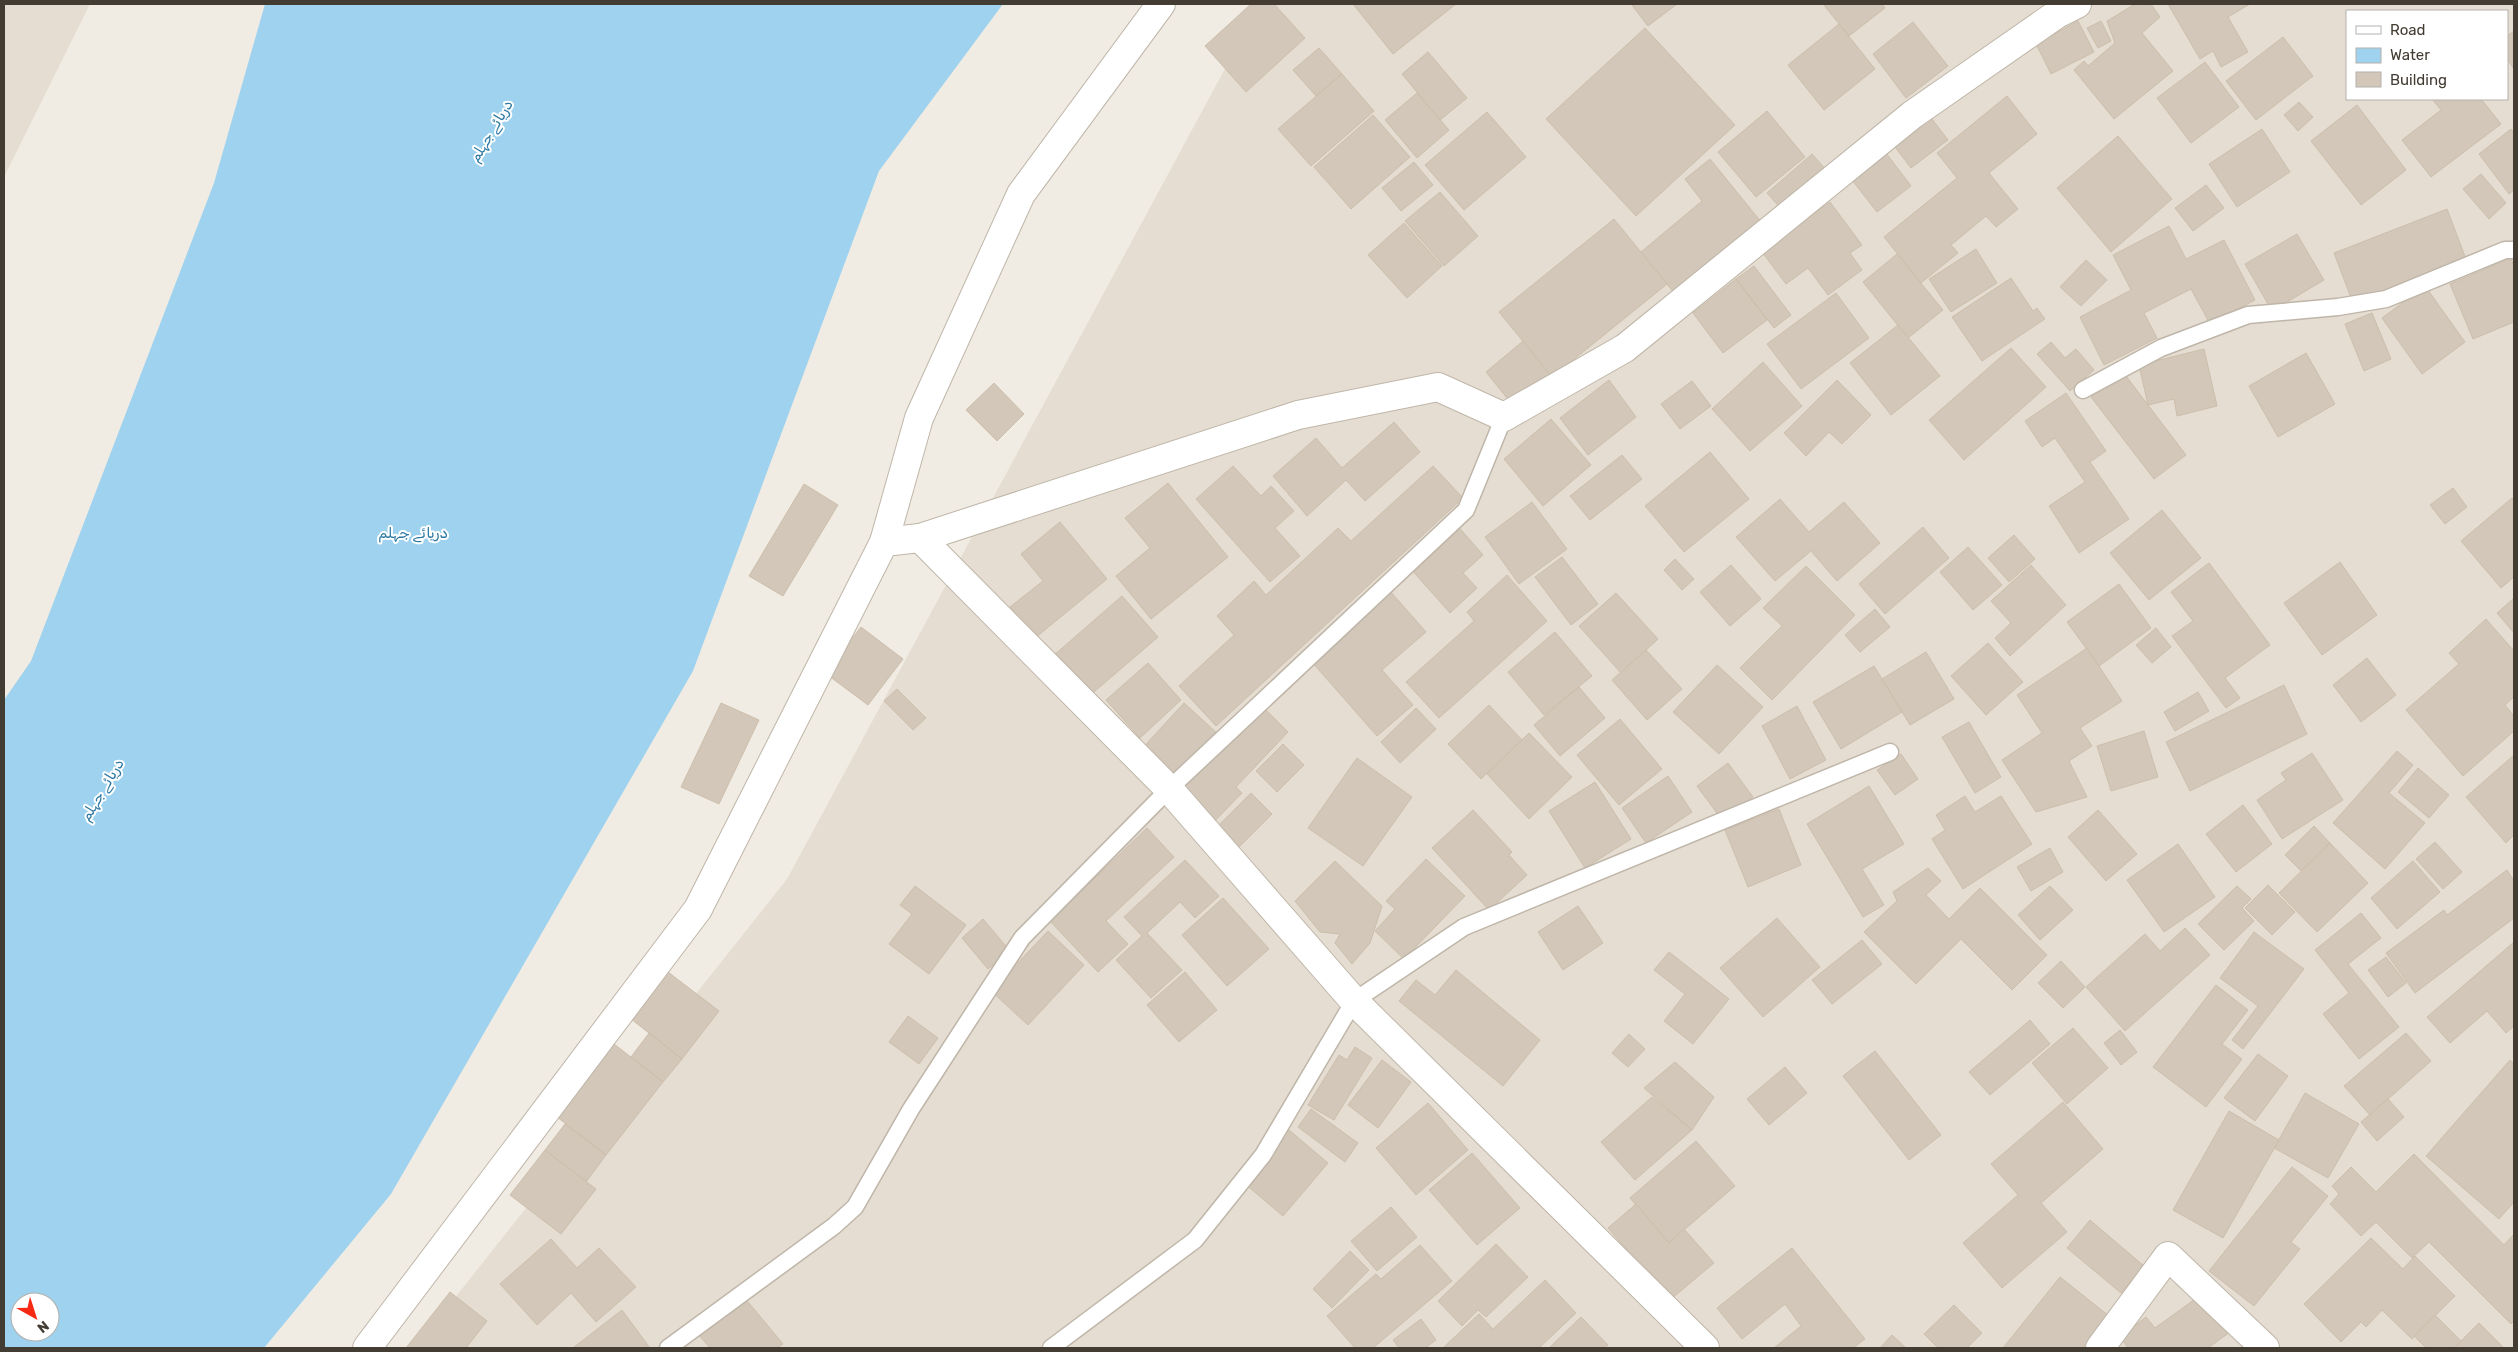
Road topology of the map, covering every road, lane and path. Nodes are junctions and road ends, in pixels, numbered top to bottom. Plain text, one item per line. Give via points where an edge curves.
1 (1161, 4) edge
2 (2077, 4) edge
3 (2514, 250) edge
4 (2083, 390) dead end
5 (1504, 417) junction
6 (920, 538) junction
7 (884, 542) junction
8 (1890, 752) dead end
9 (1169, 789) junction
10 (1354, 1001) junction
11 (367, 1348) edge
12 (668, 1348) edge
13 (1051, 1348) edge
14 (1705, 1348) edge
15 (2100, 1348) edge
16 (2265, 1348) edge

1 - 7 street via 1021,194 919,418
2 - 5 street via 2057,14 1912,115 1625,348
3 - 4 lane via 2505,250 2386,299 2248,315 2161,348
5 - 6 street via 1438,387 1298,415
5 - 9 lane via 1466,510
6 - 7 street
6 - 9 street
7 - 11 street via 698,909
8 - 10 lane via 1464,927
9 - 10 street
9 - 12 lane via 1022,938 911,1110 855,1206 834,1226
10 - 13 lane via 1263,1155 1195,1240
10 - 14 street
15 - 16 street via 2168,1256

